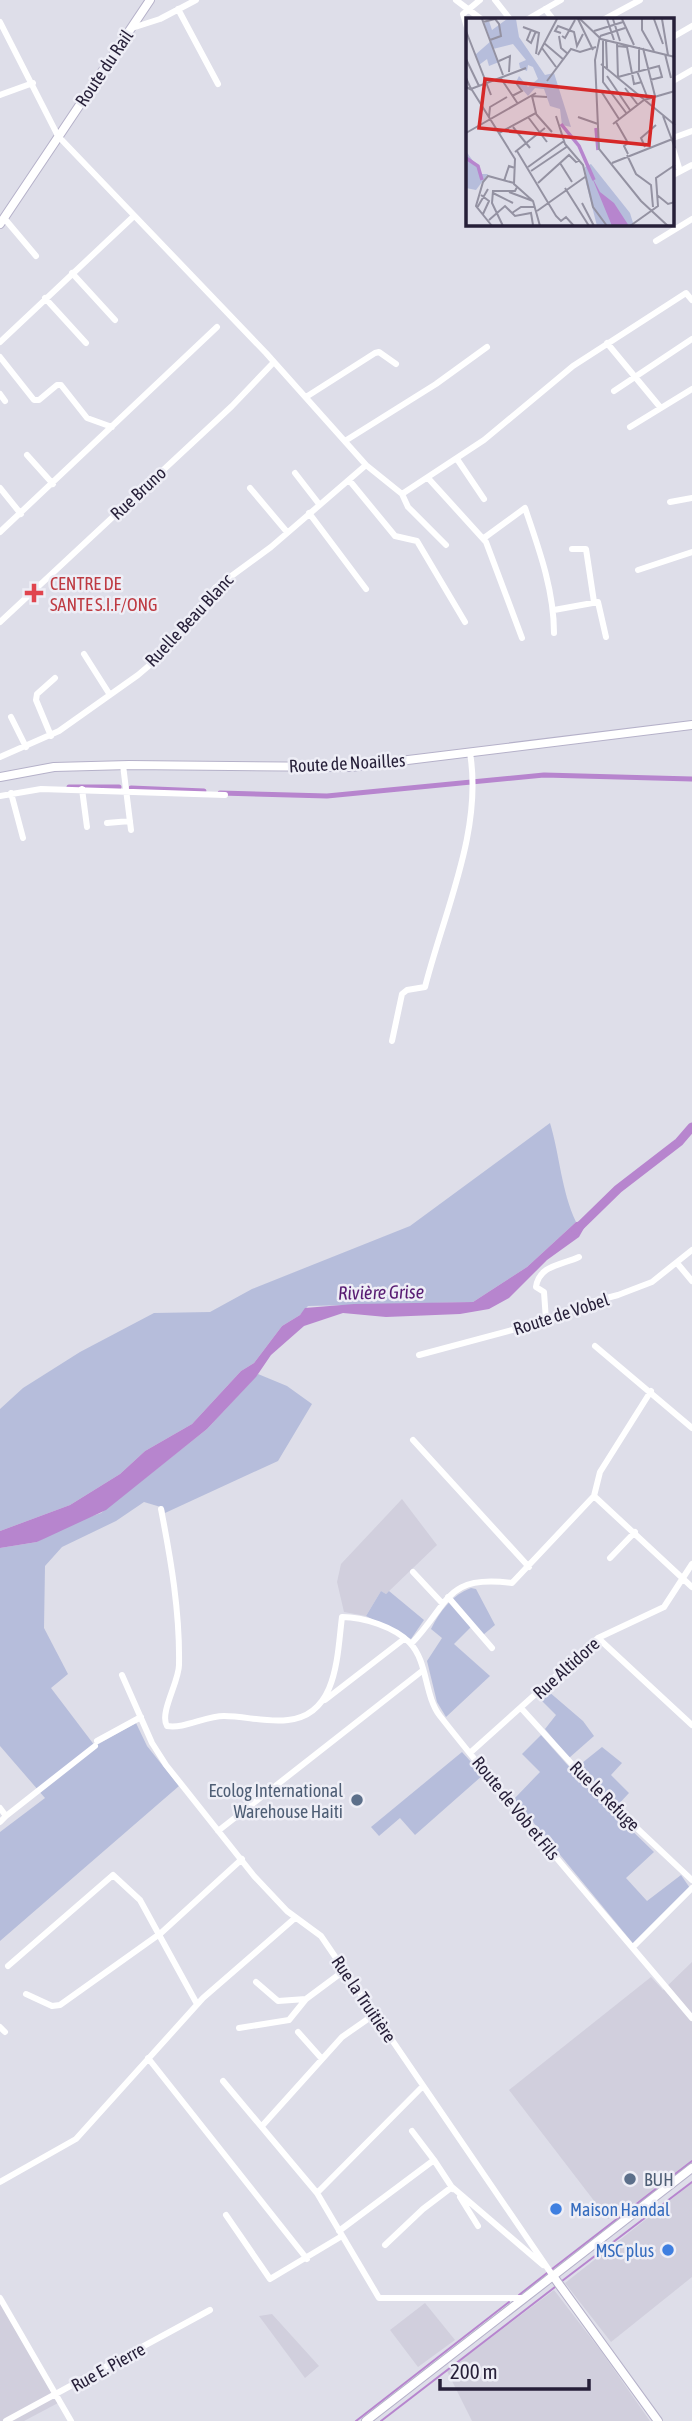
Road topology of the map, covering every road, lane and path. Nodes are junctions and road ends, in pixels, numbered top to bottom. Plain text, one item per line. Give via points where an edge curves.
1 (150, 0) edge
2 (196, 0) edge
3 (456, 0) edge
4 (480, 0) edge
5 (495, 0) edge
6 (561, 0) edge
7 (640, 0) edge
8 (178, 9) junction
9 (466, 9) junction
10 (545, 9) junction
11 (480, 18) edge
12 (509, 18) edge
13 (530, 18) edge
14 (552, 18) edge
15 (607, 18) edge
16 (0, 22) edge
17 (466, 24) edge
18 (692, 26) edge
19 (132, 28) junction
20 (674, 36) edge
21 (692, 70) edge
22 (674, 80) edge
23 (33, 83) junction
24 (218, 84) dead end
25 (0, 95) edge
26 (692, 131) edge
27 (58, 136) junction
28 (674, 138) edge
29 (674, 152) edge
30 (692, 165) edge
31 (681, 171) junction
32 (674, 174) edge
33 (134, 216) junction
34 (692, 219) edge
35 (2, 221) edge
36 (656, 241) dead end
37 (36, 256) dead end
38 (72, 273) junction
39 (45, 298) junction
40 (692, 300) edge
41 (115, 320) dead end
42 (217, 327) dead end
43 (692, 339) edge
44 (0, 342) edge
45 (86, 343) dead end
46 (607, 343) junction
47 (487, 347) dead end
48 (0, 357) edge
49 (274, 362) junction
50 (397, 364) dead end
51 (635, 376) junction
52 (692, 389) edge
53 (614, 391) dead end
54 (0, 394) edge
55 (306, 397) junction
56 (5, 401) dead end
57 (660, 407) junction
58 (112, 427) junction
59 (630, 427) dead end
60 (345, 441) junction
61 (27, 455) dead end
62 (457, 459) junction
63 (366, 465) junction
64 (295, 473) dead end
65 (428, 478) junction
66 (349, 480) junction
67 (53, 484) junction
68 (0, 488) edge
69 (250, 488) dead end
70 (402, 494) junction
71 (692, 498) edge
72 (484, 499) dead end
73 (670, 502) dead end
74 (319, 505) junction
75 (309, 513) junction
76 (21, 514) junction
77 (1, 531) edge
78 (287, 532) junction
79 (484, 538) junction
80 (446, 545) dead end
81 (572, 549) dead end
82 (692, 552) edge
83 (638, 570) dead end
84 (366, 589) dead end
85 (594, 602) junction
86 (554, 610) junction
87 (0, 622) edge
88 (465, 622) dead end
89 (554, 633) dead end
90 (606, 637) dead end
91 (522, 638) dead end
92 (84, 654) dead end
93 (55, 678) dead end
94 (110, 695) junction
95 (11, 717) dead end
96 (692, 725) edge
97 (51, 736) junction
98 (26, 747) junction
99 (470, 752) junction
100 (0, 757) edge
101 (123, 765) junction
102 (0, 777) edge
103 (82, 789) junction
104 (126, 792) junction
105 (11, 793) junction
106 (225, 795) dead end
107 (0, 796) edge
108 (130, 821) junction
109 (107, 823) dead end
110 (87, 827) dead end
111 (131, 830) dead end
112 (23, 838) dead end
113 (392, 1041) dead end
114 (692, 1250) edge
115 (579, 1257) dead end
116 (677, 1264) junction
117 (692, 1281) edge
118 (546, 1320) junction
119 (595, 1346) dead end
120 (419, 1355) dead end
121 (651, 1391) junction
122 (692, 1428) edge
123 (413, 1440) dead end
124 (594, 1496) junction
125 (161, 1509) dead end
126 (635, 1532) junction
127 (610, 1558) dead end
128 (692, 1564) edge
129 (529, 1567) junction
130 (413, 1572) dead end
131 (683, 1579) junction
132 (692, 1587) edge
133 (445, 1600) junction
134 (598, 1638) junction
135 (404, 1639) junction
136 (411, 1644) junction
137 (492, 1648) dead end
138 (422, 1671) junction
139 (122, 1675) dead end
140 (323, 1701) junction
141 (521, 1708) junction
142 (141, 1717) junction
143 (692, 1726) edge
144 (471, 1752) junction
145 (0, 1808) edge
146 (3, 1819) edge
147 (218, 1831) junction
148 (243, 1860) junction
149 (692, 1880) edge
150 (692, 1888) edge
151 (295, 1919) junction
152 (161, 1933) junction
153 (633, 1947) junction
154 (8, 1966) dead end
155 (345, 1970) junction
156 (256, 1982) dead end
157 (26, 1994) dead end
158 (306, 1999) junction
159 (197, 2004) junction
160 (375, 2014) junction
161 (692, 2018) edge
162 (239, 2028) dead end
163 (298, 2032) dead end
164 (148, 2058) junction
165 (322, 2059) junction
166 (223, 2081) dead end
167 (424, 2086) junction
168 (262, 2126) junction
169 (412, 2131) dead end
170 (434, 2160) junction
171 (692, 2168) edge
172 (0, 2181) edge
173 (452, 2188) junction
174 (317, 2193) junction
175 (226, 2215) dead end
176 (478, 2226) dead end
177 (341, 2233) junction
178 (385, 2245) dead end
179 (307, 2259) junction
180 (551, 2274) junction
181 (0, 2298) edge
182 (524, 2298) junction
183 (210, 2310) dead end
184 (58, 2395) junction
185 (369, 2420) edge
186 (6, 2421) edge
187 (71, 2421) edge
188 (658, 2421) edge

1 - 19 street, Route du Rail
2 - 8 street
3 - 9 street
4 - 9 street
5 - 12 street
6 - 10 street
7 - 15 street
8 - 19 street
8 - 24 street
9 - 11 street
9 - 17 street
10 - 13 street
10 - 14 street
16 - 23 street
18 - 20 street
19 - 27 street, Route du Rail
21 - 22 street
23 - 25 street
23 - 27 street
26 - 28 street
27 - 33 street
27 - 35 street, Route du Rail
29 - 31 street
30 - 31 street
31 - 32 street
33 - 38 street
33 - 49 street
34 - 36 street
35 - 37 street
38 - 39 street
38 - 41 street
39 - 44 street
39 - 45 street
40 - 46 street via 686,293
42 - 58 street
43 - 51 street
46 - 51 street
46 - 62 street
47 - 60 street
48 - 58 street via 34,400 61,385 87,418
49 - 55 street
49 - 87 street, Rue Bruno
50 - 55 street via 375,353
51 - 53 street
51 - 57 street
52 - 57 street
54 - 56 street
55 - 60 street
57 - 59 street
58 - 67 street
60 - 63 street
61 - 67 street
62 - 65 street
62 - 72 street
63 - 66 street, Ruelle Beau Blanc
63 - 70 street
64 - 74 street
65 - 70 street
65 - 79 street
66 - 74 street, Ruelle Beau Blanc
66 - 88 street via 397,538 417,541
67 - 76 street
68 - 76 street
69 - 78 street
70 - 80 street via 408,507
71 - 73 street
74 - 75 street, Ruelle Beau Blanc
75 - 78 street, Ruelle Beau Blanc
75 - 84 street
76 - 77 street
78 - 94 street, Ruelle Beau Blanc via 215,588 165,652
79 - 86 street via 525,508
79 - 91 street
81 - 85 street via 586,549
82 - 83 street
85 - 86 street
85 - 90 street via 600,604
86 - 89 street
92 - 94 street
93 - 97 street via 36,700
94 - 97 street, Ruelle Beau Blanc
95 - 98 street
96 - 99 street, Route de Noailles
97 - 98 street, Ruelle Beau Blanc
98 - 100 street, Ruelle Beau Blanc
99 - 101 street, Route de Noailles via 351,766
99 - 113 street via 475,787 462,864 425,987 402,995
101 - 102 street, Route de Noailles via 54,767
101 - 104 street
103 - 104 street
103 - 105 street
103 - 110 street
104 - 106 street
104 - 108 street
105 - 107 street
105 - 112 street
108 - 109 street
108 - 111 street
114 - 116 street, Route de Vobel
115 - 118 street via 548,1267 537,1279 536,1287 544,1292
116 - 117 street
116 - 118 street, Route de Vobel via 652,1282
118 - 120 street, Route de Vobel
119 - 121 street
121 - 122 street
121 - 124 street via 600,1472
123 - 129 street
124 - 126 street
124 - 129 street
125 - 140 street via 173,1574 179,1664 164,1716 167,1726 225,1716 288,1720 305,1716
126 - 127 street
126 - 131 street
128 - 131 street, Rue Altidore
129 - 133 street via 512,1583 483,1580 464,1586
130 - 133 street
131 - 132 street
131 - 134 street, Rue Altidore via 664,1607
133 - 136 street
133 - 137 street
134 - 141 street, Rue Altidore
134 - 143 street
135 - 136 street
135 - 140 street
135 - 140 street via 360,1617 342,1617 333,1680
136 - 138 street, Route de Vob et Fils
138 - 144 street, Route de Vob et Fils via 433,1706
138 - 147 street
139 - 142 street, Rue la Truitière
141 - 144 street, Rue Altidore
141 - 149 street, Rue le Refuge via 590,1784
142 - 146 street via 96,1744
142 - 147 street, Rue la Truitière via 152,1743
144 - 153 street, Route de Vob et Fils
145 - 146 street
147 - 148 street, Rue la Truitière
148 - 151 street, Rue la Truitière
148 - 152 street
150 - 153 street
151 - 155 street, Rue la Truitière via 321,1936
151 - 159 street
152 - 154 street via 140,1900 111,1875
152 - 157 street via 57,2007
152 - 159 street
153 - 161 street, Route de Vob et Fils
155 - 158 street
155 - 160 street, Rue la Truitière
156 - 158 street via 278,2001
158 - 162 street via 289,2020
159 - 164 street
160 - 165 street via 342,2037
160 - 167 street, Rue la Truitière
163 - 165 street
164 - 172 street via 76,2139
164 - 179 street
165 - 168 street
166 - 168 street
167 - 174 street
167 - 180 street, Rue la Truitière
168 - 174 street
169 - 170 street
170 - 173 street
170 - 177 street
171 - 180 street
173 - 176 street
173 - 178 street
173 - 180 street
174 - 177 street
175 - 179 street via 267,2277 276,2278
177 - 179 street
177 - 182 street via 379,2298
180 - 182 street
180 - 188 street
181 - 184 street
182 - 185 street
183 - 184 street, Rue E. Pierre
184 - 186 street, Rue E. Pierre
184 - 187 street

